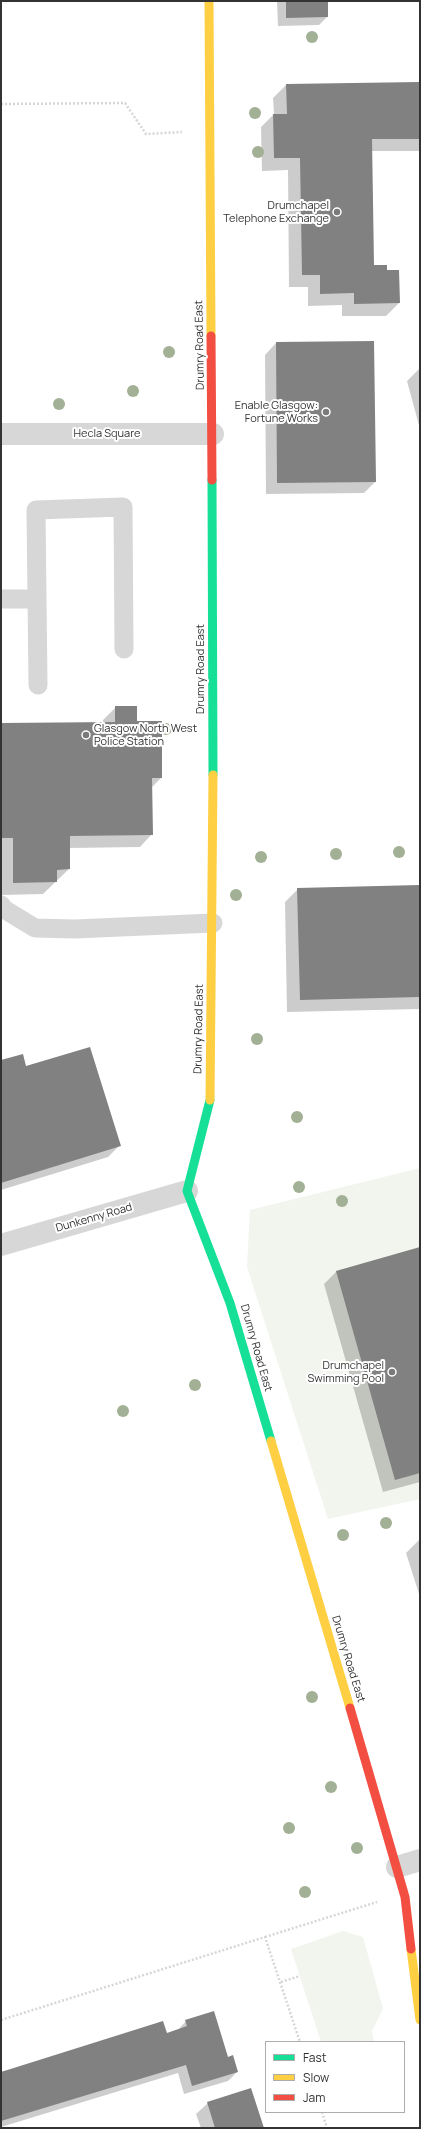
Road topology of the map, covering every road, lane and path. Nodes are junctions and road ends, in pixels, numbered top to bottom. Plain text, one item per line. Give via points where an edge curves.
1 (208, 1) edge
2 (1, 104) edge
3 (211, 131) junction
4 (1, 434) edge
5 (213, 434) junction
6 (1, 599) edge
7 (36, 599) junction
8 (124, 649) dead end
9 (38, 685) dead end
10 (1, 904) edge
11 (213, 924) junction
12 (187, 1191) junction
13 (1, 1244) edge
14 (420, 1860) edge
15 (397, 1867) junction
16 (405, 1897) junction
17 (265, 1936) junction
18 (300, 1976) dead end
19 (281, 1982) junction
20 (1, 2020) edge
21 (420, 2020) edge
22 (300, 2041) edge
23 (322, 2113) edge
24 (327, 2128) edge

1 - 3 street, Drumry Road East
2 - 3 path via 125,103 146,134
3 - 5 street, Drumry Road East
4 - 5 street, Hecla Square
5 - 11 street, Drumry Road East
6 - 7 lane
7 - 8 lane via 36,510 123,507
7 - 9 lane
10 - 11 lane via 4,910 35,928
11 - 12 street, Drumry Road East via 210,1100
12 - 13 street, Dunkenny Road
12 - 15 street, Drumry Road East via 230,1303
14 - 15 street
15 - 16 street, Drumry Road East
16 - 17 path via 370,1903
16 - 21 street, Drumry Road East
17 - 19 path
17 - 20 path
18 - 19 path
19 - 22 path
23 - 24 path

